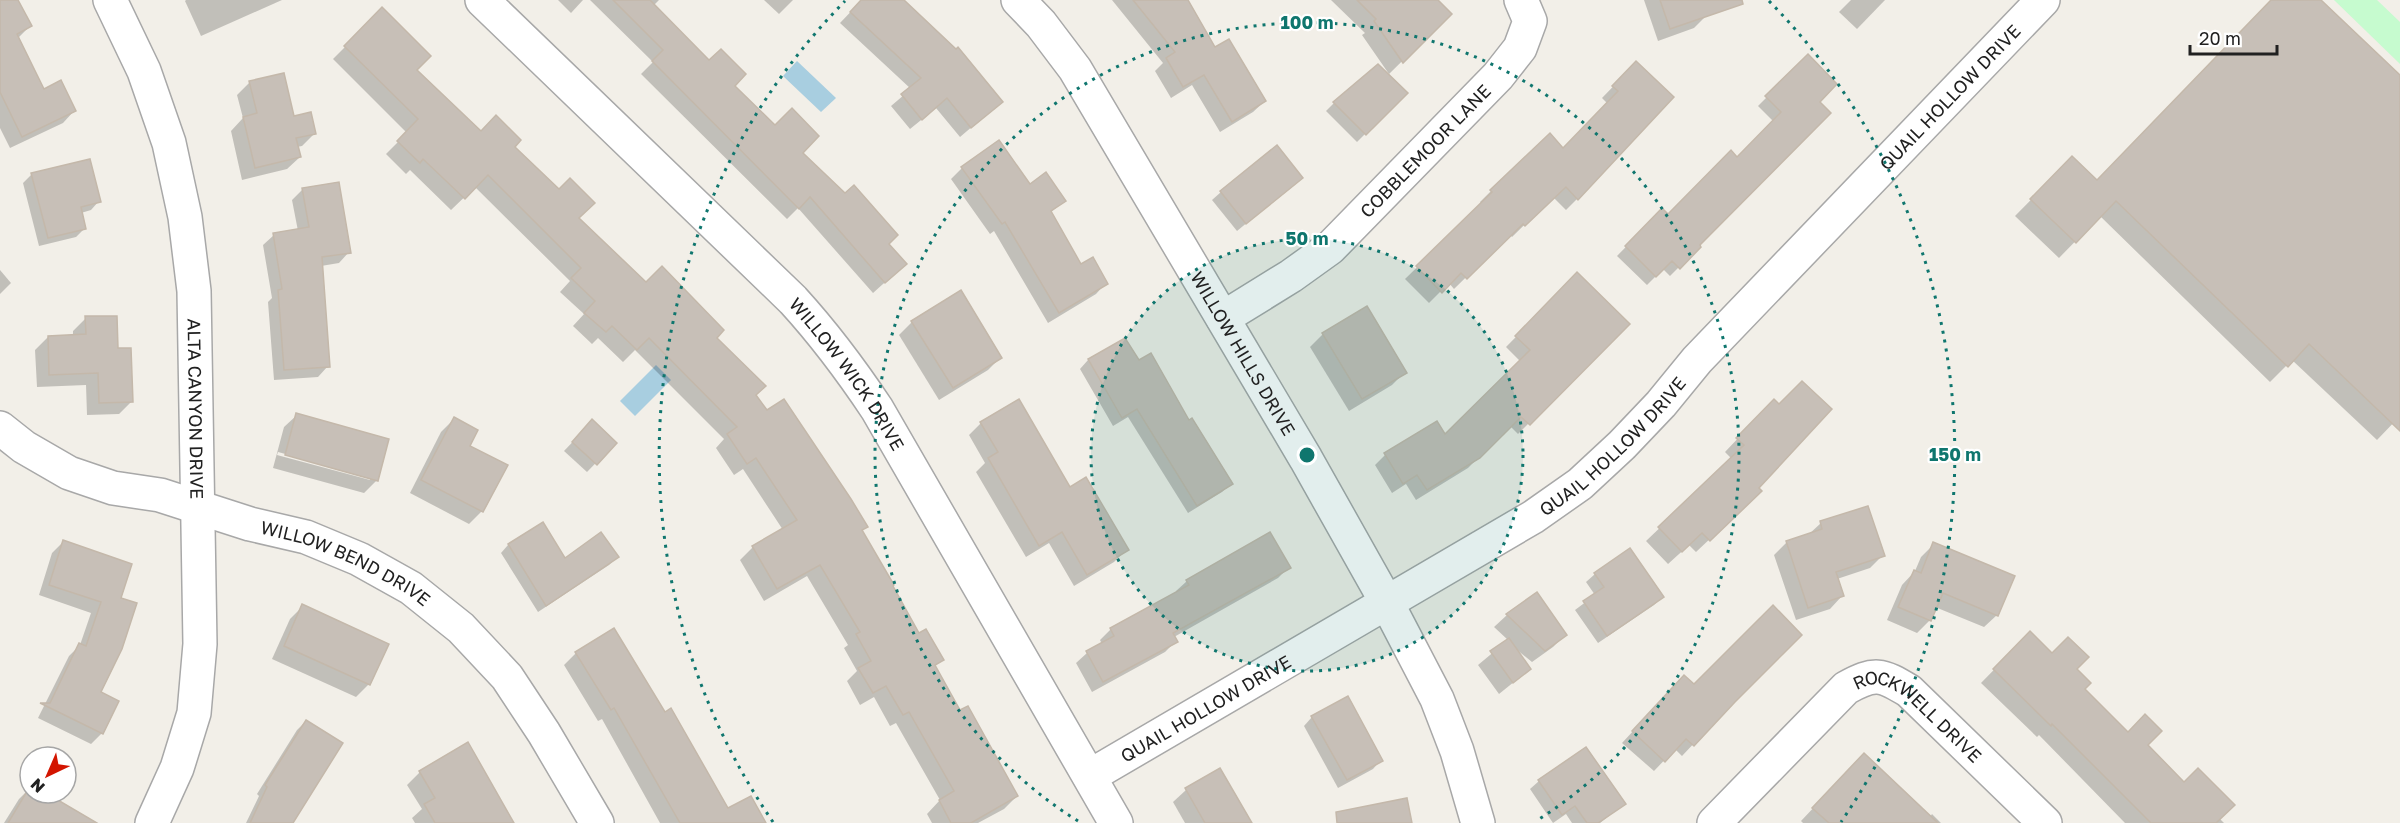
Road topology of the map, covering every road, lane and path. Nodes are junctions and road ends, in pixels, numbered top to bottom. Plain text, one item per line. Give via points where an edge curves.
1 (110, 0) edge
2 (482, 0) edge
3 (1018, 0) edge
4 (1521, 0) edge
5 (2043, 0) edge
6 (1223, 318) junction
7 (0, 428) edge
8 (200, 508) junction
9 (1387, 603) junction
10 (1090, 776) junction
11 (152, 823) edge
12 (597, 823) edge
13 (1116, 823) edge
14 (1478, 823) edge
15 (1714, 823) edge
16 (2045, 823) edge

1 - 8 street, ALTA CANYON DRIVE via 144,71 169,143 185,217 194,291
2 - 10 street, WILLOW WICK DRIVE via 793,300 851,369
3 - 6 street, WILLOW HILLS DRIVE via 1075,69
4 - 6 street, COBBLEMOOR LANE via 1530,21 1520,48 1498,76 1329,248
5 - 9 street, QUAIL HOLLOW DRIVE via 1580,484 1533,517
6 - 9 street, WILLOW HILLS DRIVE
7 - 8 street, WILLOW BEND DRIVE via 69,473 112,488 159,495
8 - 11 street, ALTA CANYON DRIVE via 200,644 194,713 177,768
8 - 12 street, WILLOW BEND DRIVE via 306,537 359,559 411,588 461,628 507,677
9 - 10 street, QUAIL HOLLOW DRIVE
9 - 14 street, WILLOW HILLS DRIVE via 1437,699
10 - 13 street, WILLOW WICK DRIVE
15 - 16 street, ROCKWELL DRIVE via 1846,688 1865,677 1887,677 1909,691

